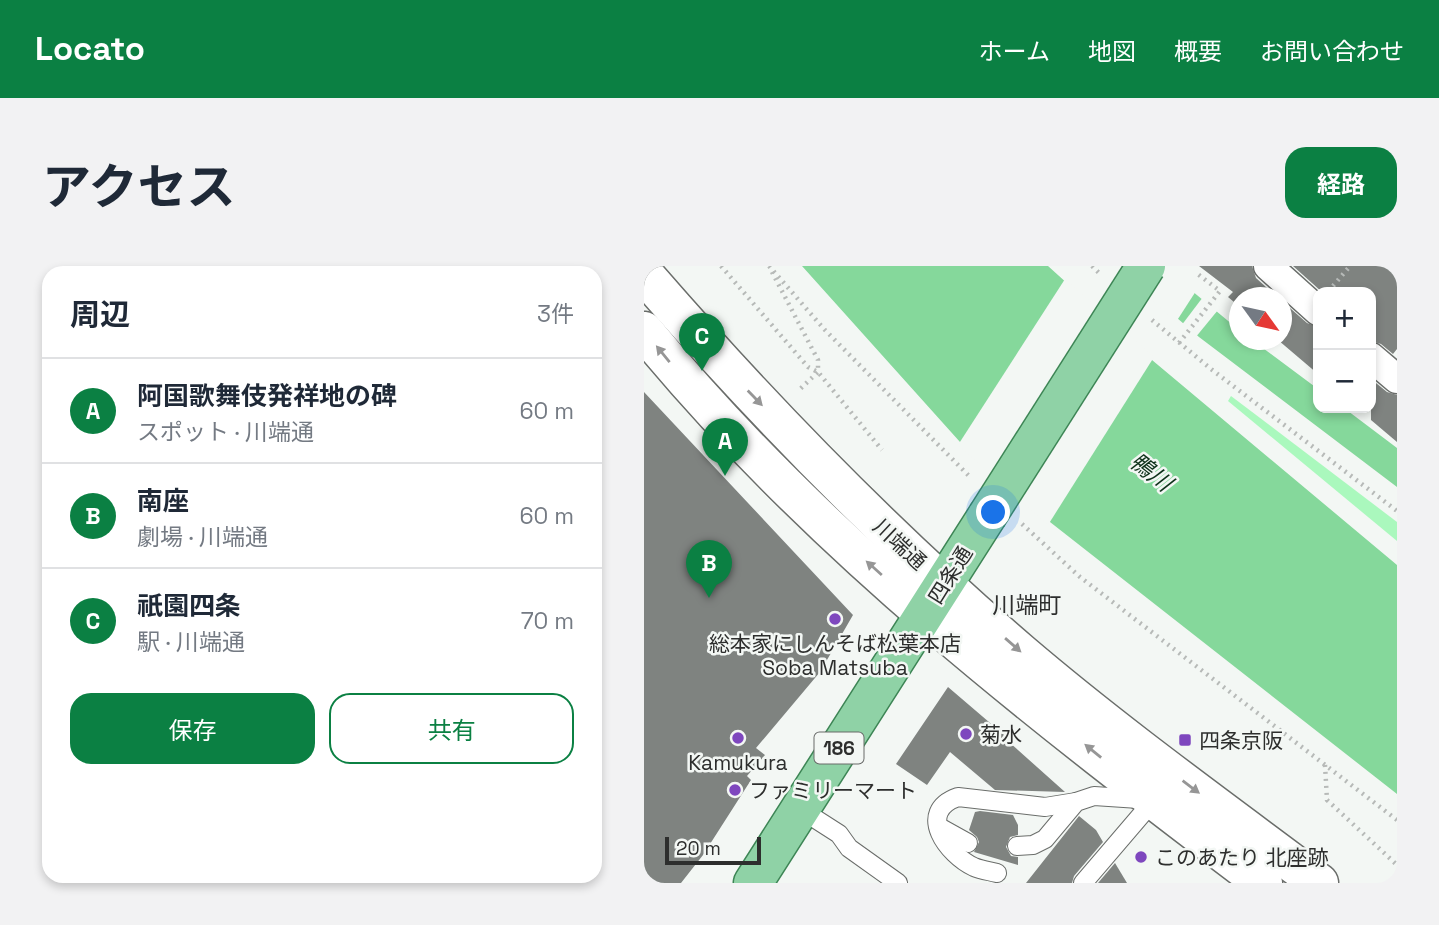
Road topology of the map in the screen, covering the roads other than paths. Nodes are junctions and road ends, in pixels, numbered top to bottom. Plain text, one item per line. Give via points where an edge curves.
1 (1146, 266) edge
2 (1268, 266) edge
3 (644, 274) edge
4 (1313, 306) edge
5 (644, 331) edge
6 (1376, 361) edge
7 (1397, 379) edge
8 (934, 599) junction
9 (1154, 800) junction
10 (1076, 802) junction
11 (800, 809) junction
12 (937, 826) junction
13 (968, 843) dead end
14 (1017, 846) dead end
15 (997, 873) dead end
16 (753, 883) edge
17 (898, 883) edge
18 (1083, 883) edge
19 (1263, 883) edge
20 (1319, 883) edge

1 - 8 main road, 四条通 / 186, bridge
2 - 4 street
3 -> 8 street, 川端通 via 845,492
8 -> 5 street, 川端通 via 821,520 722,420
6 - 7 street
9 -> 8 street, 川端通
8 - 11 main road, 四条通 / 186
8 -> 20 street, 川端通 via 1034,663
9 - 10 lane via 1094,796
9 - 18 lane
9 - 19 street, 川端通
10 - 12 lane via 1045,807 958,797 939,807
10 - 14 lane via 1045,839
11 - 16 main road, 四条通 / 186
11 - 17 lane via 839,834 849,848
12 - 13 lane
12 - 15 lane via 966,862

